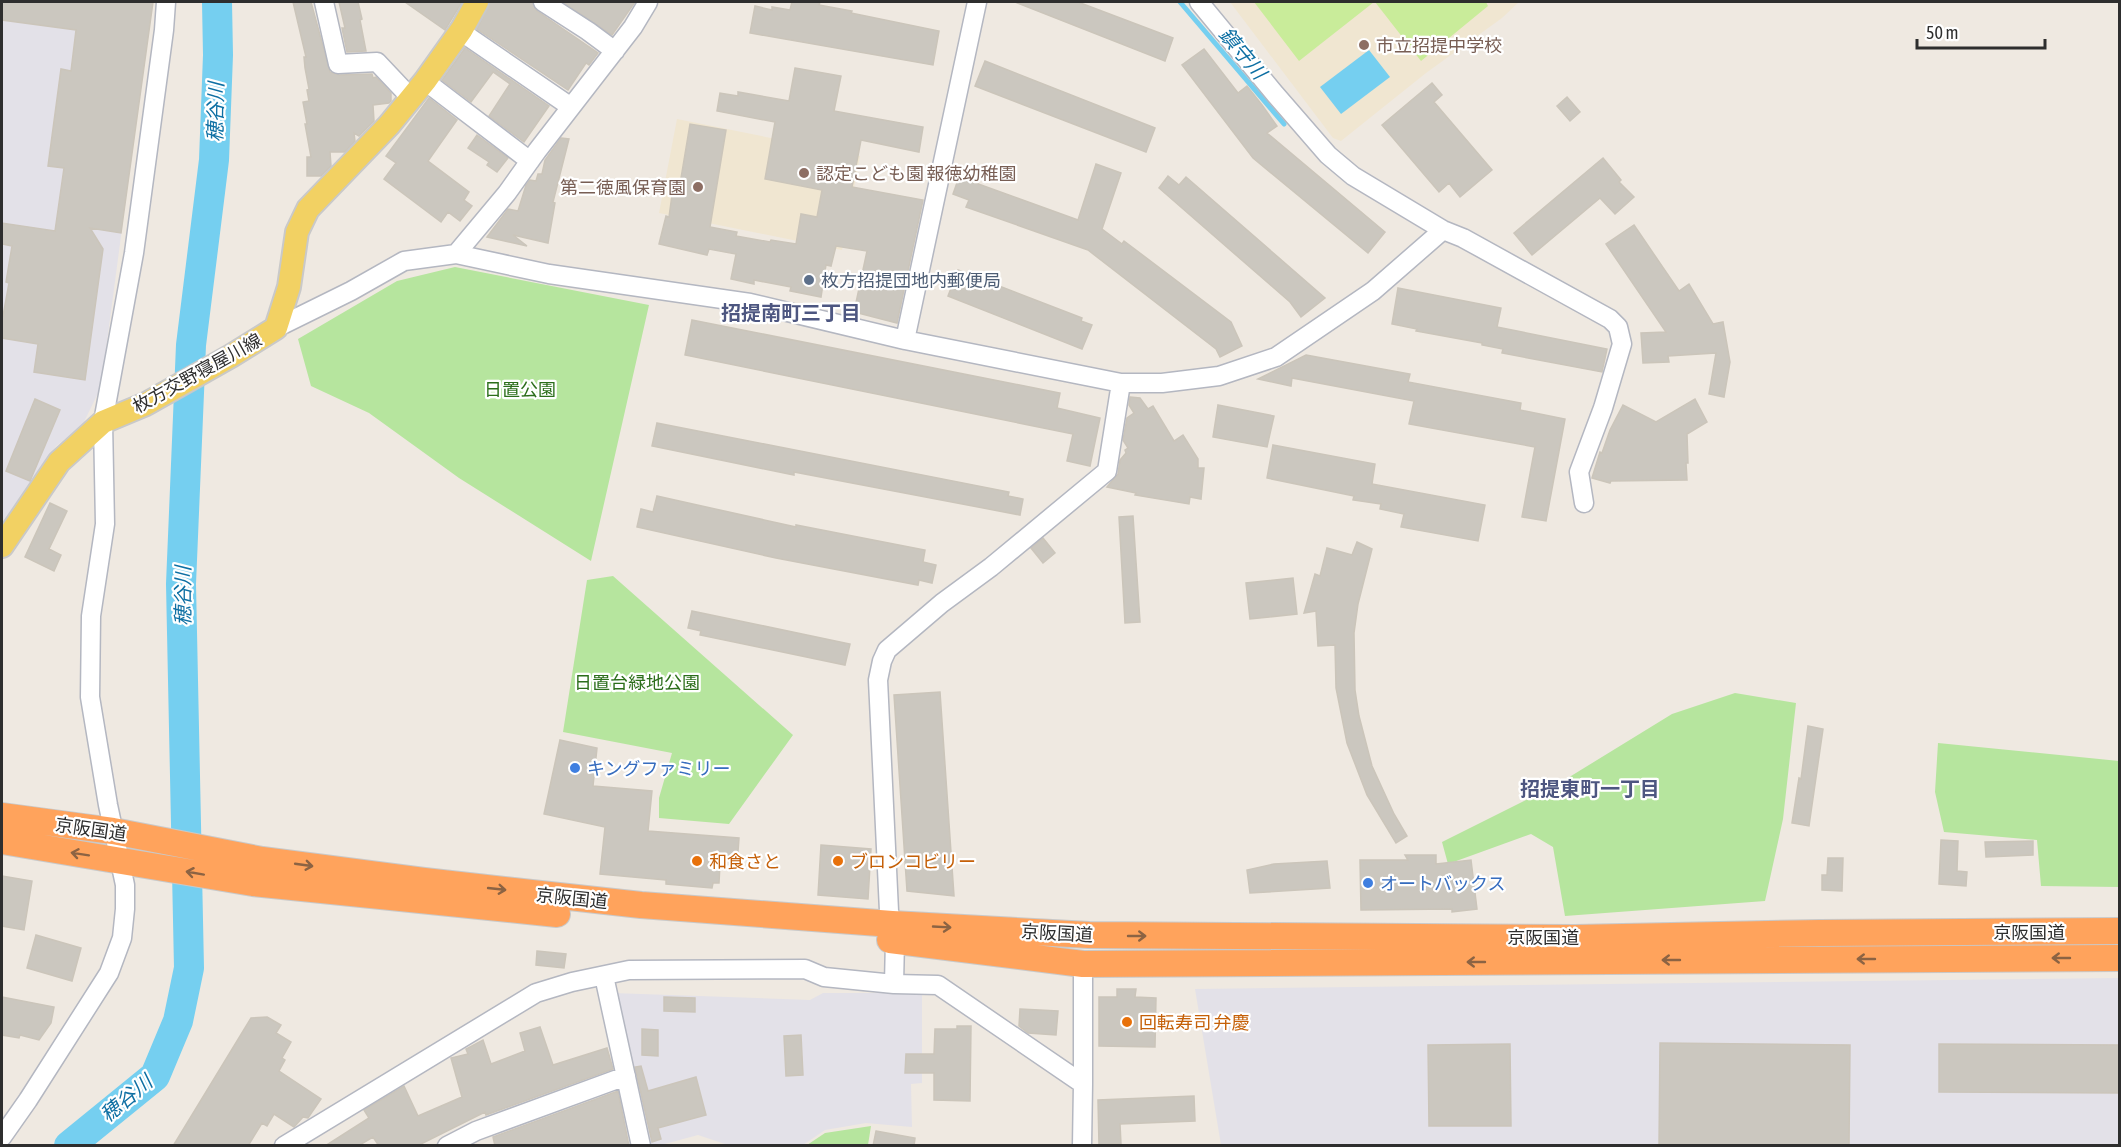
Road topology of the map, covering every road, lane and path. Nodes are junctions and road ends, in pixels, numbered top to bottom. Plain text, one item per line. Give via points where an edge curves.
1 (166, 2) edge
2 (324, 2) edge
3 (477, 2) edge
4 (543, 2) edge
5 (648, 2) edge
6 (977, 2) edge
7 (1199, 2) edge
8 (460, 31) junction
9 (615, 51) junction
10 (425, 81) junction
11 (411, 98) junction
12 (571, 107) junction
13 (530, 161) junction
14 (1443, 230) junction
15 (456, 254) junction
16 (276, 328) junction
17 (905, 340) junction
18 (1121, 383) junction
19 (103, 422) junction
20 (1584, 502) dead end
21 (2, 546) edge
22 (2, 816) edge
23 (123, 833) junction
24 (2, 842) edge
25 (129, 862) junction
26 (2120, 931) edge
27 (893, 932) junction
28 (2120, 958) edge
29 (1083, 964) junction
30 (604, 976) junction
31 (894, 984) junction
32 (626, 1076) junction
33 (1083, 1084) junction
34 (2, 1137) edge
35 (475, 1138) edge
36 (284, 1146) edge
37 (447, 1146) edge
38 (641, 1146) edge
39 (1082, 1146) edge

1 - 19 street via 134,253
2 - 11 street via 338,64 377,62
3 - 8 main road, 枚方交野寝屋川線
4 - 9 street
5 - 9 street
6 - 17 street
7 - 14 street via 1328,155 1353,176
8 - 10 main road, 枚方交野寝屋川線
8 - 12 street
9 - 12 street
10 - 11 main road, 枚方交野寝屋川線
10 - 13 street
11 - 16 main road, 枚方交野寝屋川線 via 308,209 297,232 289,286
12 - 13 street
13 - 15 street
14 - 18 street via 1373,291 1276,357 1219,376
14 - 20 street via 1610,319 1618,327 1622,344 1579,472
15 - 16 street via 404,261
15 - 17 street via 549,274 750,303
16 - 19 main road, 枚方交野寝屋川線 via 146,404
17 - 18 street
18 - 27 street via 1107,471 927,616 887,650 882,661 878,680
19 - 21 main road, 枚方交野寝屋川線 via 59,462
19 - 23 street via 105,524 91,616 90,697
22 - 23 highway, 京阪国道
23 - 25 street
23 -> 27 highway, 京阪国道 via 246,856 424,881
25 -> 24 highway, 京阪国道
27 -> 25 highway, 京阪国道 via 585,916 253,883
25 - 34 street via 122,938 109,974
27 -> 26 highway, 京阪国道 via 1575,938
27 - 29 highway, 京阪国道
27 - 31 street
28 -> 29 highway, 京阪国道
29 - 33 street
30 - 31 street via 629,970 805,969 824,977
30 - 32 street
30 - 36 street via 536,993
31 - 33 street via 938,985
32 - 35 street
32 - 38 street
33 - 39 street
35 - 37 street

